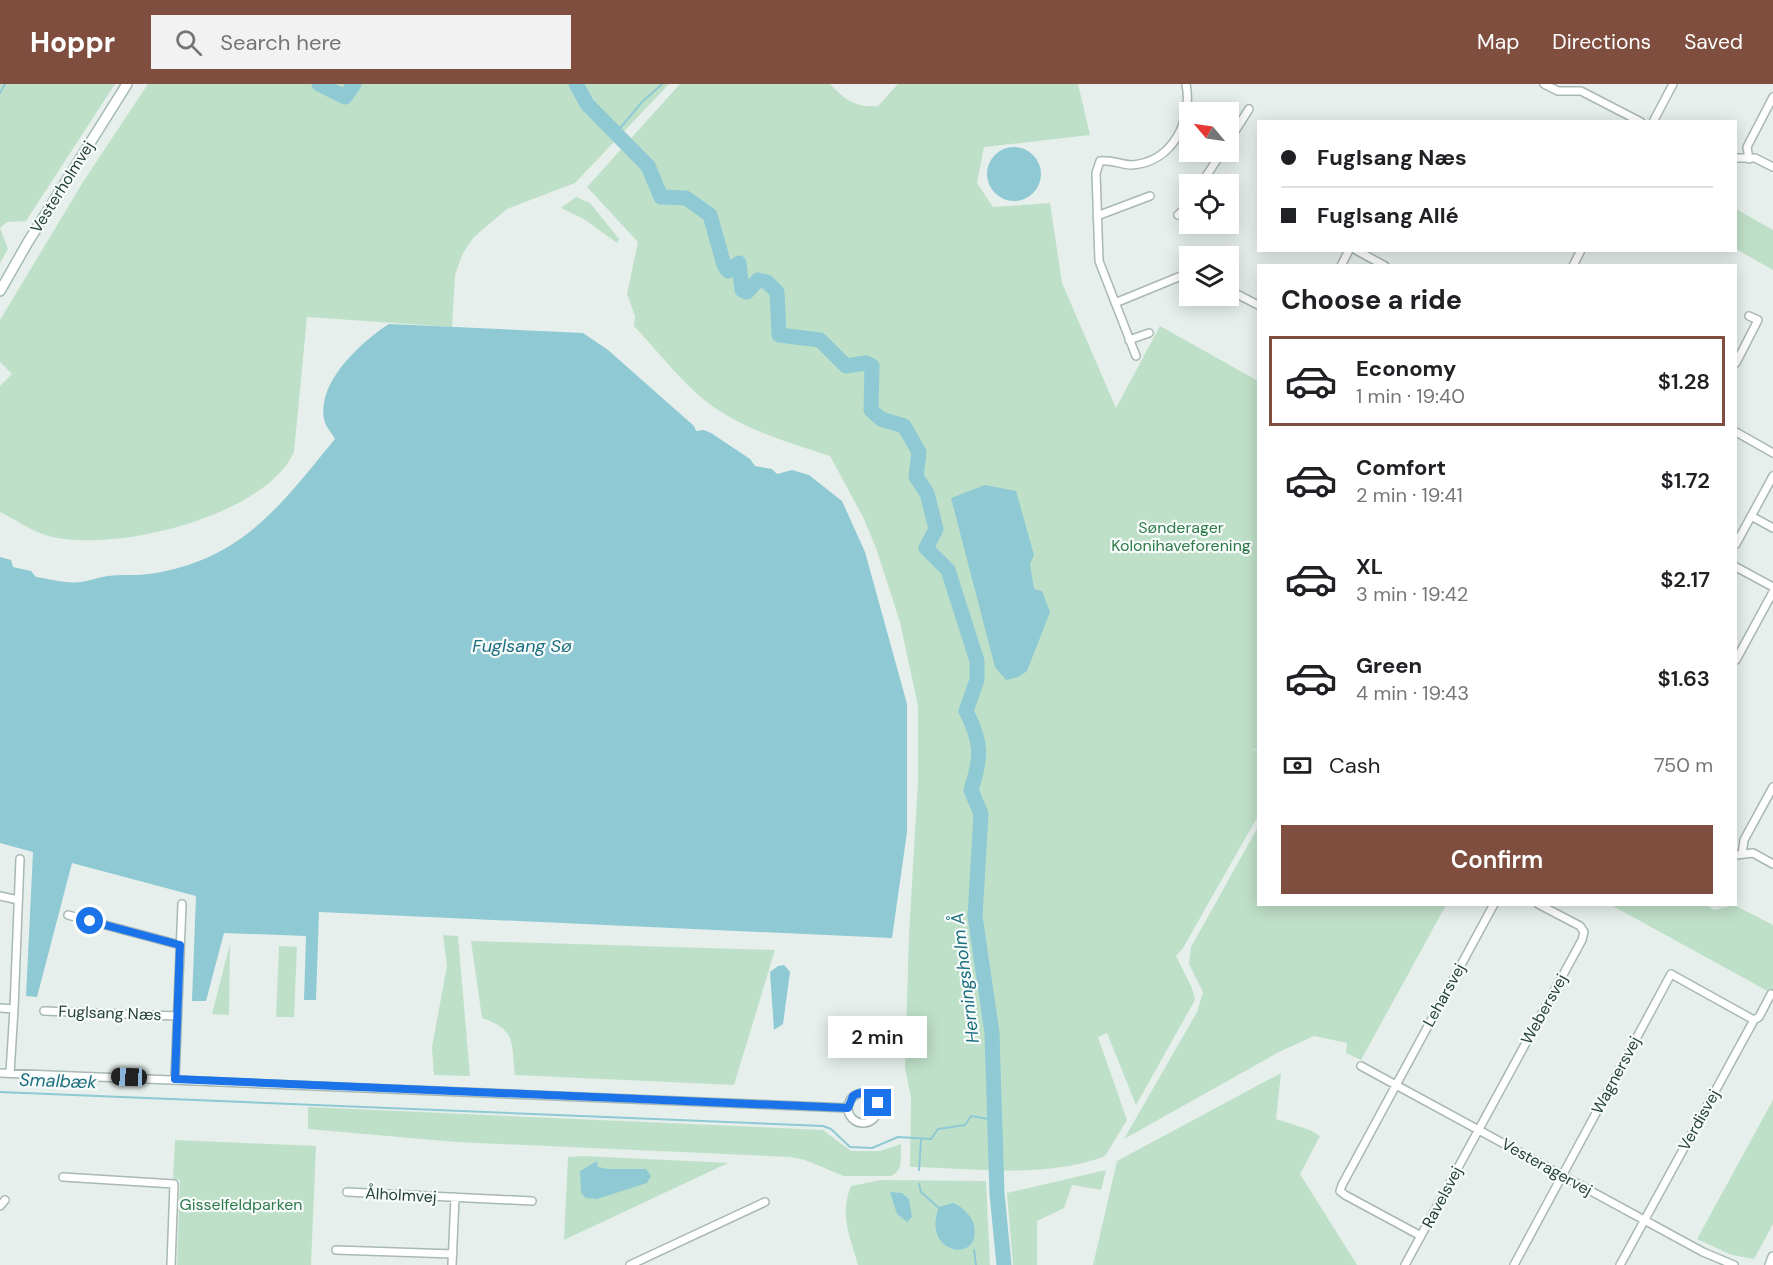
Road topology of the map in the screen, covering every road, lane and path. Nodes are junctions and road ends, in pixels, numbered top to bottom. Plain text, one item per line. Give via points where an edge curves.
1 (127, 84) edge
2 (1186, 84) edge
3 (1544, 84) edge
4 (1673, 84) edge
5 (1569, 87) edge
6 (1773, 97) edge
7 (1187, 102) edge
8 (1249, 109) dead end
9 (1637, 120) edge
10 (1654, 120) edge
11 (1239, 124) edge
12 (1179, 133) edge
13 (1737, 158) edge
14 (1749, 159) junction
15 (1773, 167) edge
16 (1150, 196) dead end
17 (1097, 216) junction
18 (1360, 252) edge
19 (1381, 264) edge
20 (1179, 277) edge
21 (0, 291) edge
22 (1239, 295) edge
23 (1115, 303) junction
24 (1257, 304) edge
25 (1749, 316) dead end
26 (1149, 333) dead end
27 (1129, 340) junction
28 (1136, 356) dead end
29 (1737, 361) edge
30 (1737, 433) edge
31 (1773, 453) edge
32 (1773, 476) edge
33 (1751, 516) junction
34 (1773, 528) edge
35 (1738, 533) edge
36 (1737, 568) edge
37 (1773, 587) edge
38 (1773, 592) edge
39 (1737, 658) edge
40 (1773, 787) edge
41 (1738, 855) edge
42 (20, 859) dead end
43 (1773, 864) edge
44 (0, 896) edge
45 (18, 900) junction
46 (182, 904) dead end
47 (1493, 906) edge
48 (1542, 906) edge
49 (68, 915) dead end
50 (180, 945) junction
51 (1771, 994) dead end
52 (0, 1008) edge
53 (14, 1009) junction
54 (44, 1011) dead end
55 (177, 1016) junction
56 (1754, 1020) junction
57 (1361, 1066) dead end
58 (0, 1073) edge
59 (10, 1073) junction
60 (175, 1079) junction
61 (1395, 1085) junction
62 (848, 1108) junction
63 (1478, 1130) junction
64 (1562, 1176) junction
65 (63, 1177) dead end
66 (347, 1192) dead end
67 (455, 1197) junction
68 (532, 1201) dead end
69 (765, 1202) dead end
70 (1644, 1220) junction
71 (1421, 1236) junction
72 (336, 1250) dead end
73 (453, 1254) junction
74 (650, 1256) junction
75 (1773, 1257) edge
76 (171, 1265) edge
77 (452, 1265) edge
78 (630, 1265) edge
79 (653, 1265) edge
80 (1405, 1265) edge
81 (1514, 1265) edge
82 (1620, 1265) edge
83 (1734, 1265) edge
84 (1770, 1265) edge

1 - 21 street, Vesterholmvej
2 - 7 street
3 - 5 street via 1558,91
4 - 10 street
5 - 9 street
6 - 14 street via 1747,147
8 - 11 street
12 - 17 street via 1155,157 1131,165 1100,161 1096,173
13 - 14 street
14 - 15 street
16 - 17 street
17 - 23 street via 1099,261
18 - 19 street
20 - 23 street
22 - 24 street
23 - 27 street
25 - 29 street via 1758,320
26 - 27 street
27 - 28 street
30 - 31 street
32 - 33 street
33 - 34 street
33 - 35 street
36 - 37 street
38 - 39 street
40 - 41 street
41 - 43 street via 1753,853
42 - 45 street
44 - 45 street
45 - 53 street
46 - 50 street, Fuglsang Næs
47 - 61 street, Leharsvej
48 - 63 street, Webersvej via 1580,926 1584,932 1582,940
49 - 50 street
50 - 55 street, Fuglsang Næs
51 - 56 street, Verdisvej
52 - 53 street
53 - 59 street
54 - 55 street, Fuglsang Næs
55 - 60 street, Fuglsang Næs
56 - 64 street, Wagnersvej via 1671,974
56 - 70 street, Verdisvej
57 - 61 street, Vesteragervej
58 - 59 street
59 - 60 street
60 - 62 street
61 - 63 street, Vesteragervej
61 - 71 street, Leharsvej via 1340,1191
62 - 62 street via 853,1096 861,1093 873,1096 878,1107 874,1118 862,1123 850,1117
63 - 64 street, Vesteragervej
63 - 71 street, Ravelsvej
64 - 70 street, Vesteragervej
64 - 81 street, Wagnersvej
65 - 76 street via 174,1184
66 - 67 street, Ålholmvej
67 - 68 street, Ålholmvej
67 - 73 street, Ålholmvej
69 - 74 street
70 - 82 street, Verdisvej
70 - 83 street, Vesteragervej
71 - 80 street, Ravelsvej
72 - 73 street
73 - 77 street, Ålholmvej
74 - 78 street
74 - 79 street
75 - 84 street

